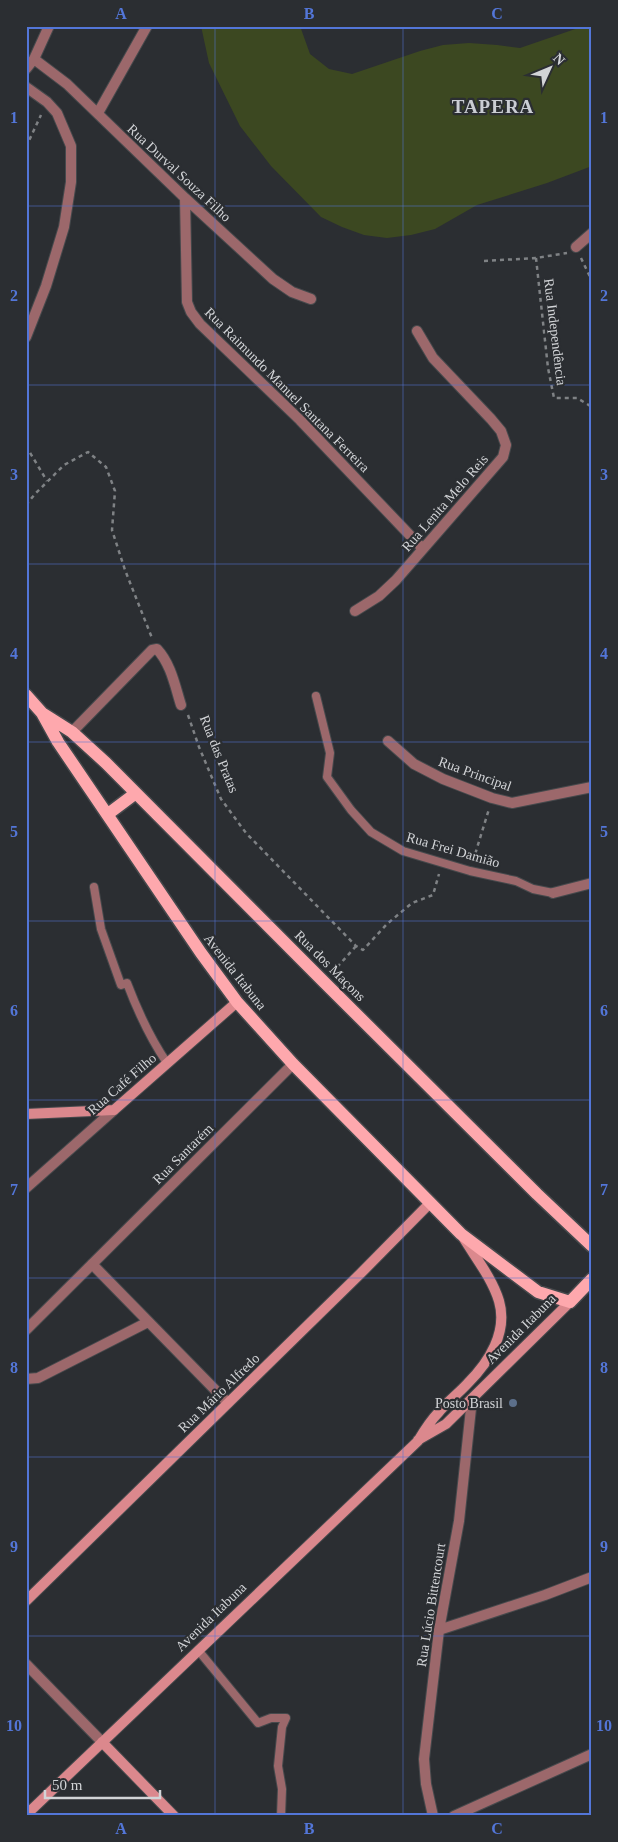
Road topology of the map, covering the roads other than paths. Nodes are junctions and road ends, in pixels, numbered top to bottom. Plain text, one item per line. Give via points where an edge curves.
1 (49, 26) edge
2 (147, 26) edge
3 (34, 59) junction
4 (26, 69) edge
5 (26, 87) edge
6 (98, 113) junction
7 (185, 198) junction
8 (592, 233) edge
9 (576, 247) road end
10 (311, 298) dead end
11 (417, 331) dead end
12 (26, 337) edge
13 (423, 549) junction
14 (355, 611) dead end
15 (26, 695) edge
16 (316, 696) dead end
17 (181, 705) road end
18 (42, 713) junction
19 (72, 732) junction
20 (388, 741) dead end
21 (592, 787) edge
22 (136, 793) junction
23 (108, 814) junction
24 (592, 883) edge
25 (94, 887) dead end
26 (553, 893) joint
27 (237, 1002) junction
28 (167, 1063) junction
29 (293, 1064) junction
30 (114, 1110) junction
31 (26, 1114) edge
32 (26, 1188) edge
33 (430, 1204) junction
34 (461, 1234) junction
35 (592, 1246) edge
36 (92, 1264) junction
37 (592, 1279) edge
38 (570, 1302) junction
39 (148, 1322) junction
40 (26, 1330) edge
41 (26, 1379) edge
42 (472, 1399) junction
43 (228, 1403) junction
44 (418, 1441) junction
45 (592, 1577) edge
46 (26, 1601) edge
47 (439, 1630) junction
48 (198, 1650) junction
49 (26, 1664) edge
50 (102, 1742) junction
51 (592, 1754) edge
52 (30, 1814) edge
53 (174, 1816) edge
54 (281, 1816) edge
55 (433, 1816) edge
56 (454, 1816) edge

1 - 3 street
2 - 6 street
3 - 4 street
3 - 6 street, Rua Durval Souza Filho
5 - 12 street via 57,113 71,146 71,182 64,227
6 - 7 street, Rua Durval Souza Filho
7 - 10 street, Rua Durval Souza Filho via 272,279 292,292
7 - 13 street, Rua Raimundo Manuel Santana Ferreira via 187,302 191,312
8 - 9 street
11 - 13 street, Rua Lenita Melo Reis via 433,358 501,431 506,445 502,457
13 - 14 street, Rua Lenita Melo Reis via 379,596
15 - 18 main road, Avenida Itabuna
16 - 26 lane, Rua Frei Damião via 330,753 327,777 371,832 403,851 516,881 533,890
17 - 19 street, Rua das Pratas via 161,653 157,649 152,650
18 - 19 main road, Rua dos Maçons
18 - 23 main road, Avenida Itabuna
19 - 22 main road, Rua dos Maçons
20 - 21 street, Rua Principal via 414,764 443,779 512,803
22 - 23 main road
22 - 35 main road, Rua dos Maçons
23 - 27 main road, Avenida Itabuna via 201,954
24 - 26 street, Rua Frei Damião
25 - 28 lane via 101,929 121,985 127,983 152,1041
27 - 28 main road, Rua Café Filho
27 - 29 main road, Avenida Itabuna
28 - 30 main road, Rua Café Filho
29 - 33 main road, Avenida Itabuna
29 - 36 street, Rua Santarém
30 - 31 main road
30 - 32 street, Rua Café Filho
33 - 34 main road, Avenida Itabuna
33 - 43 main road, Rua Mário Alfredo
34 - 38 main road, Avenida Itabuna via 538,1292
34 - 44 main road, Avenida Itabuna via 492,1284 500,1302 502,1322 498,1340 488,1359 470,1382 438,1411
36 - 39 street
36 - 40 street, Rua Santarém
37 - 38 main road
38 - 42 main road, Avenida Itabuna
39 - 41 street via 38,1378
39 - 43 street
42 - 44 main road, Avenida Itabuna via 446,1424
42 - 47 street, Rua Lúcio Bittencourt via 460,1521
43 - 46 main road, Rua Mário Alfredo
44 - 48 main road, Avenida Itabuna
45 - 47 street
47 - 55 street, Rua Lúcio Bittencourt via 424,1760
48 - 50 main road, Avenida Itabuna
48 - 54 lane via 258,1723 271,1718 286,1718 278,1766 282,1788
49 - 50 street
50 - 52 main road, Avenida Itabuna
50 - 53 main road
51 - 56 street

